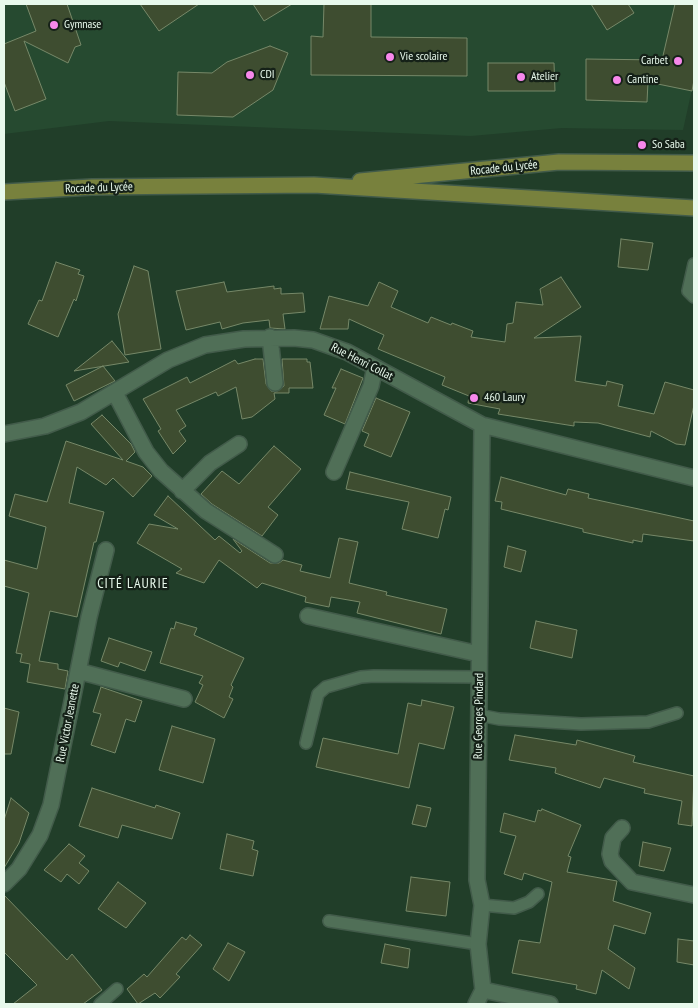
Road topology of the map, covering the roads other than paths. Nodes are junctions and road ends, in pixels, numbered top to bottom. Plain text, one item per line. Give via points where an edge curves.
1 (694, 162) edge
2 (314, 185) junction
3 (4, 192) edge
4 (694, 208) edge
5 (694, 264) edge
6 (694, 297) edge
7 (270, 337) junction
8 (376, 367) junction
9 (275, 383) dead end
10 (114, 393) junction
11 (482, 425) junction
12 (4, 434) edge
13 (239, 444) dead end
14 (334, 472) dead end
15 (694, 478) edge
16 (182, 492) junction
17 (106, 550) dead end
18 (275, 555) dead end
19 (308, 616) dead end
20 (480, 654) junction
21 (78, 671) junction
22 (479, 677) junction
23 (184, 699) dead end
24 (677, 713) dead end
25 (479, 715) junction
26 (306, 743) dead end
27 (622, 828) dead end
28 (4, 884) edge
29 (538, 894) dead end
30 (694, 895) edge
31 (482, 905) junction
32 (330, 921) dead end
33 (478, 944) junction
34 (117, 989) dead end
35 (482, 990) junction
36 (100, 1004) edge
37 (476, 1004) edge
38 (550, 1004) edge

1 - 2 main road, Rocade du Lycée via 559,162
2 - 3 main road, Rocade du Lycée via 92,187
2 - 4 main road, Rocade du Lycée
5 - 6 lane via 688,291
7 - 8 street, Rue Henri Collat via 313,340
7 - 9 street
7 - 10 street, Rue Henri Collat via 226,340 186,352
8 - 11 street, Rue Henri Collat
8 - 14 street
10 - 12 street, Rue Henri Collat via 64,420
10 - 16 street via 146,452
11 - 15 street, Rue Henri Collat
11 - 20 street, Rue Georges Pindard
13 - 16 street via 210,463
16 - 18 street
17 - 21 street, Rue Victor Jeanette
19 - 20 street
20 - 22 street, Rue Georges Pindard
21 - 23 street
21 - 28 street, Rue Victor Jeanette via 51,806 40,835 19,868
22 - 25 street, Rue Georges Pindard
22 - 26 lane via 374,676 326,687 318,694
24 - 25 lane via 648,722 581,724
25 - 31 street, Rue Georges Pindard via 477,880
27 - 30 street via 613,838 610,854 612,861 632,882
29 - 31 lane via 514,908
31 - 33 street, Rue Georges Pindard
32 - 33 lane
33 - 35 street, Rue Georges Pindard
34 - 36 lane
35 - 37 street, Rue Georges Pindard
35 - 38 street

